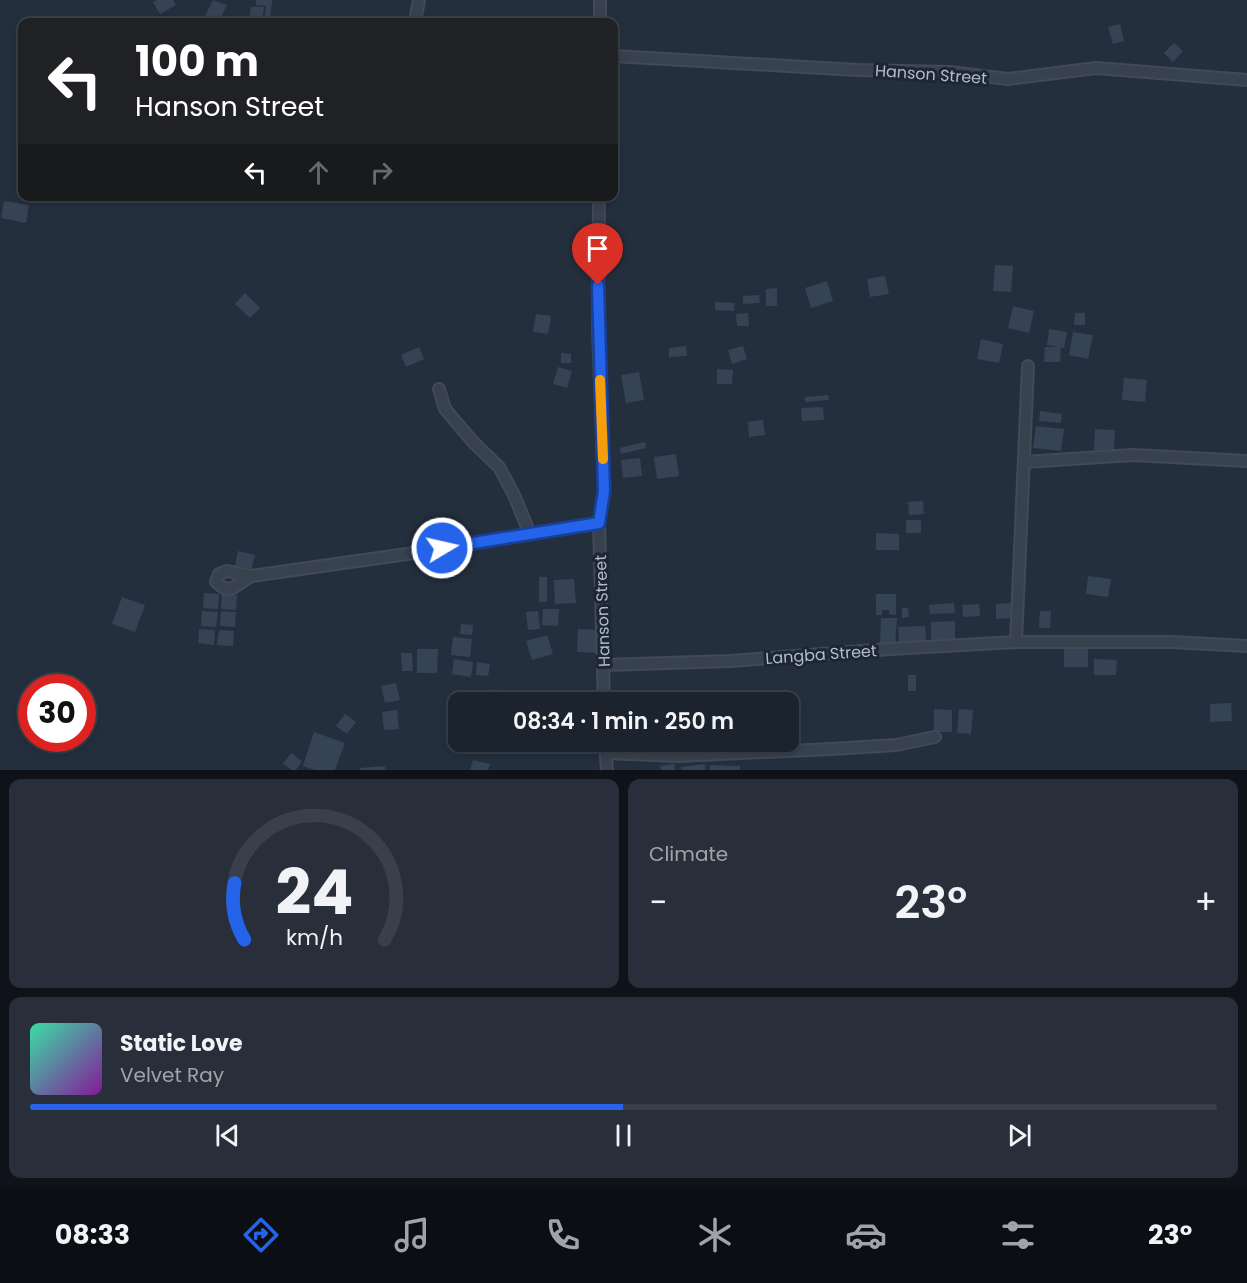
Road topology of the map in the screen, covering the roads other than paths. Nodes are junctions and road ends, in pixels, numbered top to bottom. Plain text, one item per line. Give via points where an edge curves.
1 (419, 0) edge
2 (600, 0) edge
3 (416, 18) edge
4 (600, 18) edge
5 (618, 56) edge
6 (1247, 80) edge
7 (599, 201) edge
8 (1028, 366) dead end
9 (439, 388) dead end
10 (1247, 461) edge
11 (1024, 462) junction
12 (599, 523) junction
13 (530, 534) junction
14 (251, 576) dead end
15 (1016, 642) junction
16 (1247, 646) edge
17 (604, 665) junction
18 (604, 692) edge
19 (935, 737) dead end
20 (606, 753) joint
21 (607, 770) edge

1 - 3 street
2 - 4 street
5 - 6 street, Hanson Street via 949,72 1008,80 1096,68
7 - 12 street, Hanson Street via 598,329 604,491
8 - 11 street
9 - 13 street via 445,409 456,424 499,467
10 - 11 street via 1133,455
11 - 15 street
12 - 13 street
12 - 17 street, Hanson Street
13 - 14 street
15 - 16 street, Langba Street
15 - 17 street, Langba Street via 730,661
17 - 18 street, Hanson Street
19 - 20 street via 896,745 831,749 677,756
20 - 21 street

